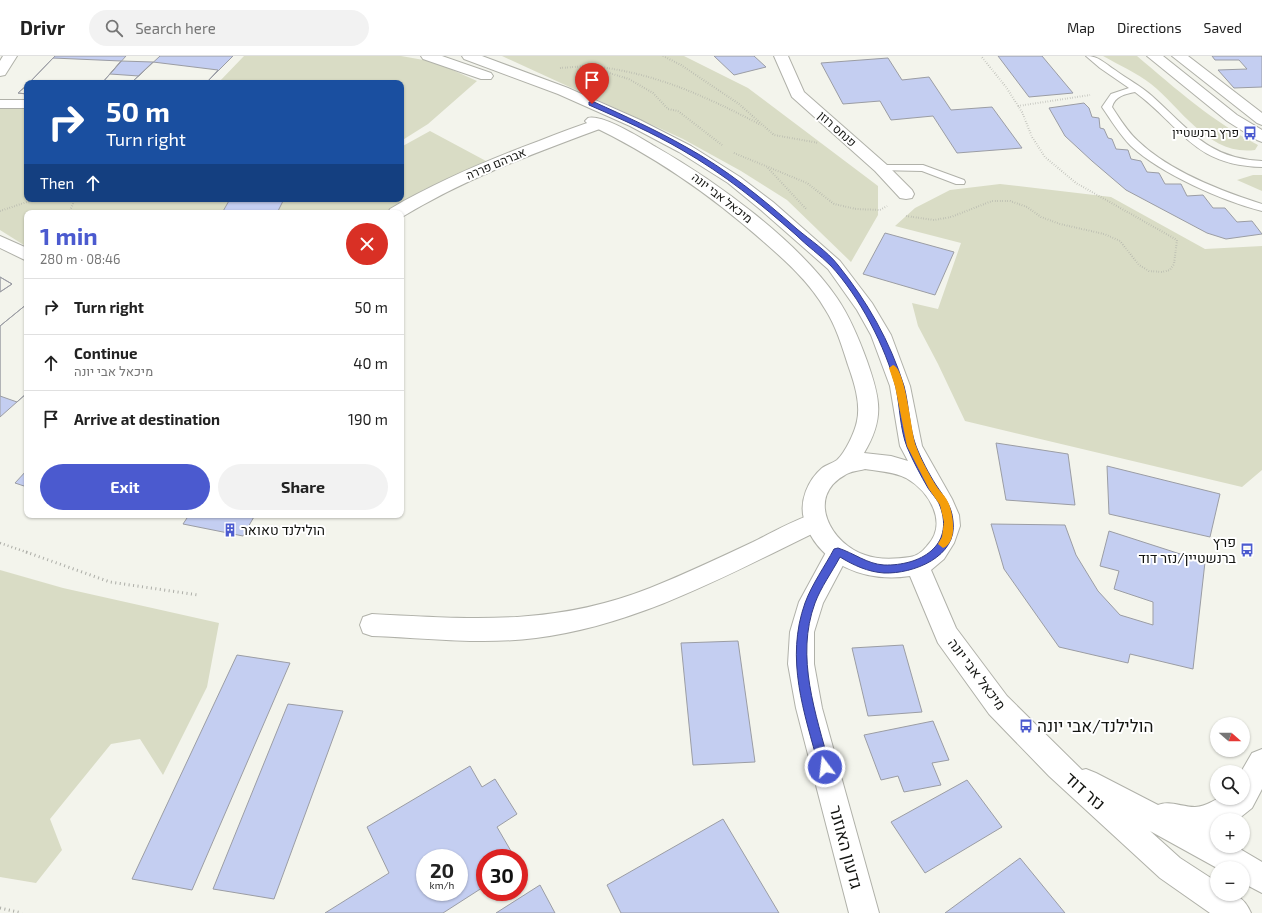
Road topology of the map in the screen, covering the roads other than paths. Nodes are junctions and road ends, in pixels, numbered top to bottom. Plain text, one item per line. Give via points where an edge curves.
1 (8, 56) edge
2 (428, 56) edge
3 (470, 56) edge
4 (781, 56) edge
5 (1090, 56) edge
6 (1154, 56) edge
7 (1179, 56) edge
8 (0, 58) edge
9 (0, 72) edge
10 (1136, 89) junction
11 (0, 104) edge
12 (24, 104) edge
13 (1262, 120) edge
14 (600, 124) junction
15 (1262, 137) edge
16 (1262, 164) edge
17 (881, 168) junction
18 (960, 182) dead end
19 (906, 194) road end
20 (1262, 208) edge
21 (400, 210) edge
22 (0, 241) edge
23 (24, 253) edge
24 (844, 466) junction
25 (932, 486) junction
26 (816, 522) junction
27 (838, 552) junction
28 (917, 565) junction
29 (372, 625) dead end
30 (1262, 762) edge
31 (1059, 767) junction
32 (1250, 784) edge
33 (1123, 801) junction
34 (1234, 805) edge
35 (1262, 878) edge
36 (864, 913) edge
37 (1236, 913) edge

1 - 8 street
1 - 9 street
2 - 14 street, מיכאל אבי יונה via 505,83
3 - 25 street, מיכאל אבי יונה via 528,77 635,123 685,149 734,180 768,206 834,265 865,307 880,335 900,386 911,446
4 - 17 street, פנחס רוזן via 797,94
5 - 10 lane
6 - 15 street via 1232,118
7 - 13 street
10 - 16 lane via 1204,148 1220,158
10 - 20 lane via 1112,96 1107,107 1134,143 1150,157 1206,186
11 - 12 street
14 - 21 street, אברהם פררה via 518,153 420,197
14 - 24 street, מיכאל אבי יונה via 664,157 744,213 806,271 835,310 848,336 864,385 868,419 863,438
17 - 18 lane via 923,168
17 - 19 street, פנחס רוזן
22 - 23 street
24 - 25 street via 865,461 888,463 914,473
24 - 26 street via 827,476 815,491 812,509
25 - 28 street via 944,504 949,522 946,538 935,554
26 - 27 street via 817,528
26 - 29 street via 640,603 595,616 556,625 504,629
27 - 28 street via 860,564 884,569
27 - 36 street, גדעון האוזנר via 811,602 802,632 801,664 809,708
28 - 31 street, מיכאל אבי יונה via 947,635 998,705
30 - 32 street
31 - 33 street, נזר דוד
31 - 37 street, נזר דוד via 1170,868
33 - 34 street via 1174,820 1203,821 1227,811
33 - 35 street, נזר דוד

